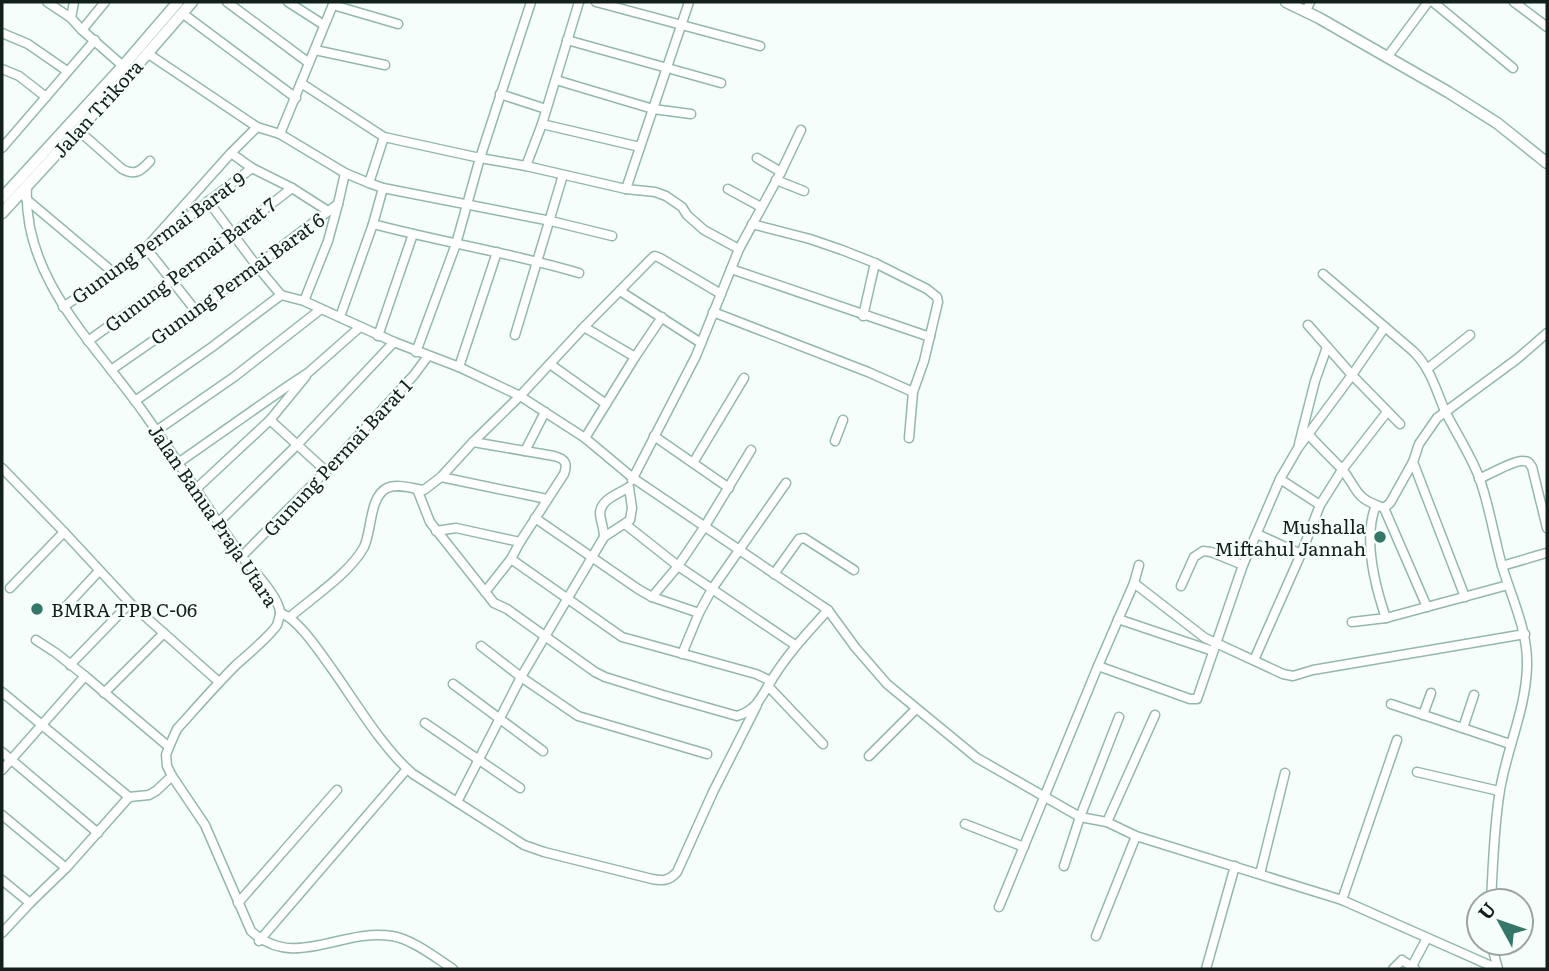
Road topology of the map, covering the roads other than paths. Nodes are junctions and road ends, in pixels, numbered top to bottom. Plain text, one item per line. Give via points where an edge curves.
1 (47, 2) edge
2 (74, 2) edge
3 (106, 2) edge
4 (178, 2) edge
5 (192, 2) edge
6 (227, 2) edge
7 (288, 2) edge
8 (531, 2) edge
9 (579, 2) edge
10 (596, 2) edge
11 (689, 2) edge
12 (1286, 2) edge
13 (1431, 2) edge
14 (1514, 2) edge
15 (334, 3) edge
16 (1308, 7) edge
17 (182, 13) junction
18 (71, 18) junction
19 (398, 24) dead end
20 (324, 25) junction
21 (681, 25) junction
22 (1547, 27) edge
23 (82, 30) junction
24 (2, 33) edge
25 (95, 40) junction
26 (567, 40) junction
27 (760, 46) dead end
28 (314, 50) junction
29 (147, 53) junction
30 (1388, 56) junction
31 (310, 63) junction
32 (385, 65) dead end
33 (123, 66) junction
34 (1513, 68) dead end
35 (2, 69) edge
36 (666, 69) junction
37 (67, 71) junction
38 (556, 80) junction
39 (301, 83) junction
40 (721, 83) dead end
41 (500, 94) junction
42 (46, 97) junction
43 (296, 98) junction
44 (546, 109) junction
45 (653, 109) junction
46 (691, 114) dead end
47 (79, 124) junction
48 (542, 124) junction
49 (257, 127) junction
50 (801, 130) dead end
51 (280, 134) junction
52 (384, 137) junction
53 (640, 147) junction
54 (2, 148) edge
55 (231, 153) junction
56 (480, 158) junction
57 (757, 158) dead end
58 (150, 161) dead end
59 (1547, 163) edge
60 (526, 166) junction
61 (252, 168) junction
62 (345, 173) junction
63 (564, 175) junction
64 (779, 176) junction
65 (369, 183) junction
66 (27, 187) junction
67 (292, 188) junction
68 (383, 188) junction
69 (626, 189) junction
70 (728, 189) dead end
71 (804, 191) dead end
72 (2, 198) edge
73 (26, 199) junction
74 (208, 201) junction
75 (467, 203) junction
76 (338, 204) junction
77 (761, 207) junction
78 (328, 211) junction
79 (2, 213) edge
80 (551, 221) junction
81 (373, 224) junction
82 (752, 224) junction
83 (233, 234) junction
84 (413, 234) junction
85 (612, 236) dead end
86 (456, 244) junction
87 (146, 248) junction
88 (739, 249) junction
89 (497, 252) junction
90 (538, 261) junction
91 (875, 263) junction
92 (256, 265) junction
93 (731, 270) junction
94 (114, 273) junction
95 (579, 273) dead end
96 (1323, 274) dead end
97 (173, 280) junction
98 (620, 291) junction
99 (721, 294) junction
100 (281, 295) junction
101 (304, 301) junction
102 (63, 307) junction
103 (321, 309) junction
104 (196, 311) junction
105 (713, 312) junction
106 (863, 316) junction
107 (340, 317) junction
108 (662, 317) junction
109 (1308, 325) dead end
110 (360, 327) junction
111 (584, 327) junction
112 (1385, 327) junction
113 (1547, 333) edge
114 (378, 335) junction
115 (515, 335) dead end
116 (1470, 335) dead end
117 (930, 337) junction
118 (88, 341) junction
119 (394, 342) junction
120 (701, 343) junction
121 (1327, 347) junction
122 (416, 352) junction
123 (428, 356) junction
124 (635, 357) junction
125 (551, 364) junction
126 (459, 367) junction
127 (1427, 369) junction
128 (111, 370) junction
129 (309, 372) junction
130 (1352, 375) junction
131 (744, 378) dead end
132 (914, 391) junction
133 (520, 396) junction
134 (135, 401) junction
135 (606, 404) junction
136 (1446, 411) junction
137 (545, 412) junction
138 (1387, 412) junction
139 (270, 420) junction
140 (843, 420) dead end
141 (1400, 424) dead end
142 (156, 431) junction
143 (1308, 434) junction
144 (654, 436) junction
145 (585, 438) junction
146 (909, 438) dead end
147 (835, 441) dead end
148 (473, 442) junction
149 (298, 445) junction
150 (1298, 447) junction
151 (751, 450) dead end
152 (525, 451) junction
153 (1413, 462) junction
154 (178, 463) junction
155 (693, 463) junction
156 (2, 468) edge
157 (1342, 470) junction
158 (326, 471) junction
159 (441, 477) junction
160 (634, 478) junction
161 (1280, 479) junction
162 (1479, 479) junction
163 (786, 483) dead end
164 (629, 487) junction
165 (729, 488) junction
166 (196, 489) junction
167 (417, 489) junction
168 (547, 499) junction
169 (1320, 505) junction
170 (1380, 507) junction
171 (535, 519) junction
172 (219, 522) junction
173 (625, 524) junction
174 (705, 527) junction
175 (1547, 528) edge
176 (436, 531) junction
177 (65, 532) junction
178 (1257, 534) junction
179 (604, 537) junction
180 (520, 542) junction
181 (740, 550) junction
182 (1546, 553) edge
183 (1301, 554) junction
184 (242, 556) junction
185 (592, 556) junction
186 (510, 559) junction
187 (678, 565) junction
188 (1139, 565) dead end
189 (1243, 565) junction
190 (1502, 566) junction
191 (854, 570) dead end
192 (100, 571) junction
193 (774, 574) junction
194 (1134, 583) junction
195 (1508, 585) junction
196 (1181, 586) dead end
197 (9, 588) dead end
198 (712, 589) junction
199 (485, 592) junction
200 (652, 597) junction
201 (1465, 597) junction
202 (567, 598) junction
203 (130, 603) junction
204 (1427, 607) junction
205 (828, 610) junction
206 (281, 613) junction
207 (699, 613) junction
208 (59, 614) dead end
209 (290, 617) junction
210 (1386, 618) junction
211 (1118, 619) junction
212 (1352, 622) dead end
213 (164, 632) junction
214 (1525, 634) junction
215 (545, 637) junction
216 (36, 640) dead end
217 (481, 646) dead end
218 (795, 646) junction
219 (1214, 647) junction
220 (682, 654) junction
221 (1254, 660) junction
222 (70, 665) junction
223 (1098, 666) junction
224 (85, 676) junction
225 (521, 677) junction
226 (219, 682) junction
227 (769, 683) junction
228 (453, 684) dead end
229 (2, 692) edge
230 (104, 693) junction
231 (1431, 693) dead end
232 (1474, 695) dead end
233 (1391, 704) dead end
234 (757, 705) junction
235 (916, 709) junction
236 (1155, 715) dead end
237 (1423, 715) junction
238 (1119, 717) dead end
239 (500, 718) junction
240 (425, 723) dead end
241 (41, 725) junction
242 (1463, 728) junction
243 (1397, 740) dead end
244 (823, 744) dead end
245 (1510, 744) junction
246 (169, 747) junction
247 (544, 751) dead end
248 (2, 752) edge
249 (707, 754) dead end
250 (869, 756) dead end
251 (479, 759) junction
252 (11, 760) junction
253 (407, 769) junction
254 (2, 771) edge
255 (1417, 772) dead end
256 (1285, 773) dead end
257 (173, 776) junction
258 (520, 788) dead end
259 (337, 790) dead end
260 (1499, 791) junction
261 (1044, 796) junction
262 (129, 797) junction
263 (457, 802) junction
264 (2, 815) edge
265 (1080, 817) junction
266 (1107, 822) junction
267 (965, 824) dead end
268 (98, 832) junction
269 (1136, 836) junction
270 (1024, 847) junction
271 (1064, 866) dead end
272 (1235, 866) junction
273 (66, 868) junction
274 (1259, 874) junction
275 (2, 880) edge
276 (1492, 887) edge
277 (1342, 900) junction
278 (30, 903) junction
279 (238, 903) junction
280 (999, 907) dead end
281 (2, 933) edge
282 (1096, 936) dead end
283 (1427, 938) junction
284 (259, 941) junction
285 (1414, 967) edge
286 (453, 969) edge
287 (1206, 969) edge
288 (1393, 969) edge
289 (1498, 969) edge

1 - 18 street
2 - 18 street
3 - 23 street
4 - 33 main road, Jalan Trikora
5 - 17 main road, Jalan Trikora
6 - 31 street
7 - 20 street
8 - 41 street
9 - 26 street
10 - 21 street
11 - 21 street
12 - 16 main road
13 - 30 street
13 - 34 street
14 - 22 street
15 - 19 street
15 - 20 street
16 - 30 main road
17 - 29 main road, Jalan Trikora
17 - 43 street
18 - 23 street
20 - 28 street
21 - 27 street
21 - 36 street
23 - 25 street
24 - 37 street via 28,44
25 - 33 street
25 - 37 street
26 - 36 street
26 - 38 street
28 - 31 street
28 - 32 street
29 - 47 main road, Jalan Trikora
29 - 49 street
30 - 59 main road via 1497,122
31 - 39 street
33 - 47 main road, Jalan Trikora
35 - 42 street
36 - 40 street
36 - 45 street
37 - 42 street
38 - 44 street
38 - 45 street
39 - 43 street
39 - 52 street
41 - 44 street
41 - 56 street
42 - 54 street
43 - 51 street
44 - 48 street
45 - 46 street
45 - 53 street
47 - 58 street via 122,169 141,171
47 - 66 main road, Jalan Trikora
47 - 72 main road, Jalan Trikora
48 - 53 street
48 - 60 street
49 - 51 street
49 - 55 street
50 - 64 street
51 - 62 street
52 - 56 street
52 - 65 street
53 - 69 street
55 - 61 street
55 - 87 street
56 - 60 street
56 - 75 street
57 - 64 street
60 - 63 street
61 - 67 street
61 - 74 street, Gunung Permai Barat 9
62 - 65 street
62 - 76 street, Gunung Permai Barat 6
63 - 69 street
63 - 80 street
64 - 71 street
64 - 77 street
65 - 68 street
66 - 73 street, Jalan Banua Praja Utara
66 - 79 main road, Jalan Trikora
67 - 78 street
67 - 83 street, Gunung Permai Barat 7
68 - 75 street
68 - 81 street
69 - 88 street via 666,196 704,230
70 - 77 street
73 - 94 street
73 - 102 street, Jalan Banua Praja Utara via 34,245
74 - 83 street
74 - 87 street, Gunung Permai Barat 9
75 - 80 street
75 - 86 street
76 - 78 street, Gunung Permai Barat 6
76 - 101 street
77 - 82 street
78 - 92 street, Gunung Permai Barat 6
80 - 85 street
80 - 90 street
81 - 84 street
81 - 107 street
82 - 88 street
82 - 91 street
83 - 92 street
83 - 97 street, Gunung Permai Barat 7
84 - 86 street
84 - 114 street
86 - 89 street
86 - 122 street
87 - 94 street, Gunung Permai Barat 9
87 - 97 street
88 - 93 street
89 - 90 street
89 - 126 street
90 - 95 street
90 - 115 street
91 - 106 street
91 - 117 street via 937,297
92 - 100 street
92 - 104 street, Gunung Permai Barat 6
93 - 99 street
93 - 106 street
94 - 102 street, Gunung Permai Barat 9
96 - 112 street
97 - 104 street
97 - 118 street, Gunung Permai Barat 7
98 - 99 street via 655,256
98 - 108 street
98 - 111 street
99 - 105 street
100 - 101 street
100 - 134 street
101 - 103 street
102 - 118 street, Jalan Banua Praja Utara
103 - 107 street
103 - 142 street
104 - 128 street, Gunung Permai Barat 6
105 - 120 street
105 - 132 street
106 - 117 street
107 - 110 street
108 - 120 street
108 - 124 street
109 - 121 street
110 - 114 street
110 - 129 street
111 - 124 street
111 - 125 street
112 - 127 street via 1418,355
112 - 130 street
113 - 136 street
114 - 119 street
116 - 127 street
117 - 132 street
118 - 128 street, Jalan Banua Praja Utara
119 - 122 street
119 - 149 street
120 - 144 street
121 - 130 street
121 - 150 street
122 - 123 street
123 - 126 street
123 - 158 street, Gunung Permai Barat 1
124 - 135 street
125 - 133 street
125 - 135 street
126 - 133 street
127 - 136 street
128 - 134 street, Jalan Banua Praja Utara
129 - 139 street
129 - 154 street
130 - 138 street
130 - 143 street
131 - 155 street
132 - 146 street
133 - 137 street
133 - 148 street
134 - 142 street, Jalan Banua Praja Utara
135 - 145 street
136 - 153 street via 1425,434
136 - 162 street
137 - 145 street
137 - 152 street
138 - 141 street
138 - 157 street
139 - 149 street
139 - 166 street
140 - 147 street
142 - 154 street, Jalan Banua Praja Utara
143 - 150 street
143 - 157 street
144 - 155 street
144 - 160 street
145 - 160 street
148 - 152 street
148 - 159 street
149 - 158 street
149 - 172 street
150 - 161 street
151 - 165 street
152 - 168 street via 566,462 565,474
153 - 170 street via 1390,503
153 - 201 street
154 - 166 street, Jalan Banua Praja Utara
155 - 165 street
156 - 177 street
157 - 169 street
157 - 170 street via 1358,495
158 - 184 street, Gunung Permai Barat 1
159 - 167 street via 425,489
159 - 168 street
160 - 164 street
160 - 174 street
161 - 169 street
161 - 178 street
162 - 175 street via 1516,462 1528,462
162 - 190 street
163 - 181 street
164 - 173 street via 632,508
164 - 179 street via 601,507
165 - 174 street
166 - 172 street, Jalan Banua Praja Utara
167 - 176 street
167 - 209 street via 394,486 382,492 356,560
168 - 171 street
169 - 183 street
170 - 204 street
170 - 210 street via 1372,516 1372,553
171 - 180 street
171 - 185 street
172 - 184 street, Jalan Banua Praja Utara
173 - 179 street
173 - 187 street
174 - 181 street
174 - 187 street
176 - 180 street via 456,528
176 - 199 street
177 - 192 street
177 - 197 street
178 - 183 street
178 - 189 street
179 - 185 street
180 - 186 street
181 - 193 street
181 - 198 street
182 - 190 street
183 - 221 street
184 - 206 street, Jalan Banua Praja Utara
185 - 200 street
185 - 202 street
186 - 199 street
186 - 202 street
187 - 198 street
187 - 200 street
188 - 194 street
189 - 196 street via 1203,551 1194,557
189 - 219 street
190 - 195 street
191 - 193 street via 804,538
192 - 203 street
192 - 208 street
193 - 205 street
194 - 211 street
194 - 219 street
195 - 201 street
195 - 214 street
198 - 207 street
198 - 218 street
199 - 215 street
200 - 207 street
201 - 204 street
202 - 215 street
202 - 220 street via 622,637
203 - 213 street
203 - 222 street
204 - 210 street
205 - 218 street
205 - 235 street via 887,684
206 - 209 street
206 - 226 street, Jalan Banua Praja Utara via 276,626
207 - 220 street
209 - 253 street
210 - 212 street
211 - 219 street
211 - 223 street
213 - 226 street
213 - 230 street
214 - 221 street via 1293,676
214 - 245 street via 1526,691
215 - 225 street
215 - 234 street via 605,677 737,716
216 - 222 street
217 - 225 street
218 - 227 street
219 - 221 street
219 - 223 street via 1197,699
220 - 227 street via 756,674
222 - 224 street
223 - 261 street
224 - 230 street
224 - 241 street
225 - 239 street
225 - 249 street via 578,716
226 - 246 street, Jalan Banua Praja Utara via 177,729
227 - 234 street
227 - 244 street
228 - 239 street
229 - 241 street
230 - 246 street
231 - 237 street
232 - 242 street
233 - 237 street
234 - 263 street via 671,879 652,879 530,848
235 - 250 street
235 - 261 street via 977,758
236 - 266 street
237 - 242 street
238 - 265 street
239 - 247 street
239 - 251 street
240 - 251 street
241 - 252 street
241 - 262 street
242 - 245 street
243 - 277 street
245 - 260 street
246 - 257 street via 167,766
248 - 252 street
251 - 258 street
251 - 263 street
252 - 254 street
252 - 268 street
253 - 263 street
253 - 284 street
255 - 260 street
256 - 274 street
257 - 262 street via 149,795
257 - 279 street via 205,825
259 - 279 street
260 - 276 street
261 - 265 street
261 - 270 street
262 - 268 street
264 - 273 street
265 - 266 street
265 - 271 street
266 - 269 street
267 - 270 street
268 - 273 street
269 - 272 street
269 - 282 street
270 - 280 street
272 - 274 street
272 - 287 street
273 - 278 street
274 - 277 street
275 - 278 street
277 - 283 street
278 - 281 street
279 - 284 street
283 - 285 street
283 - 289 street
284 - 286 street via 293,955 369,936 390,936 417,946
285 - 288 street via 1402,960

